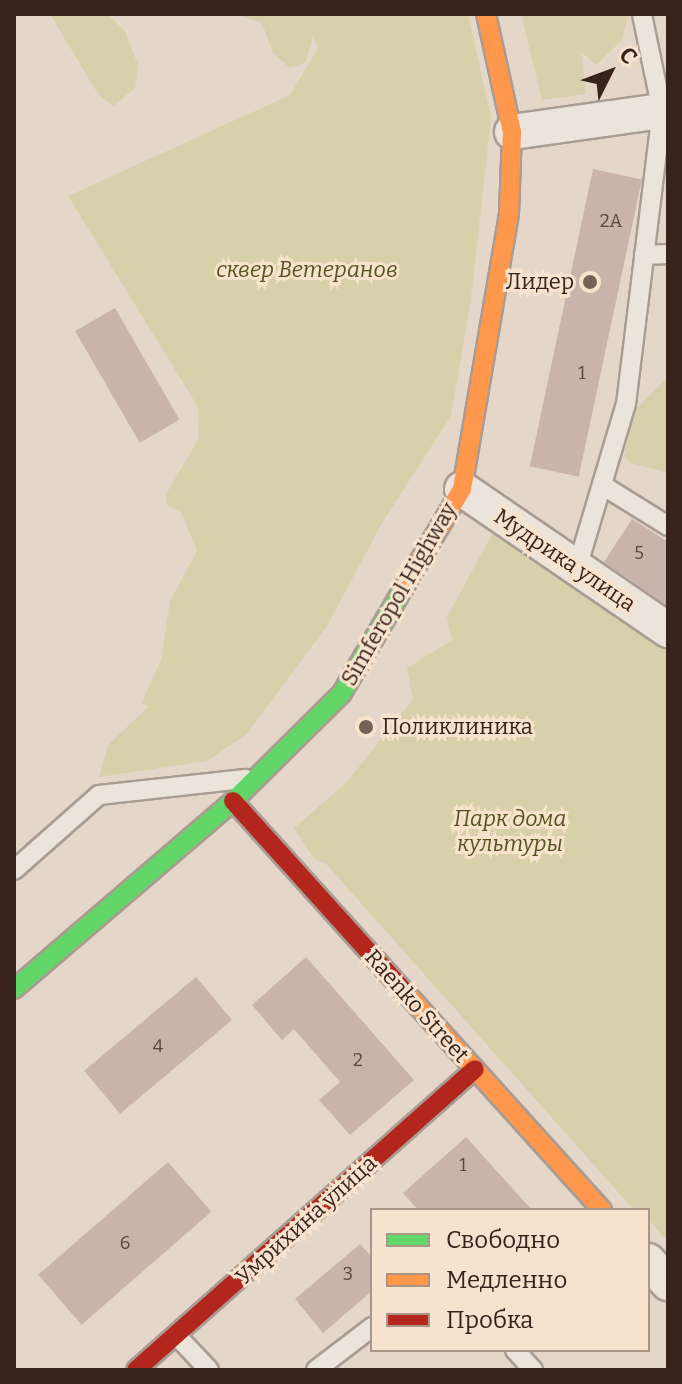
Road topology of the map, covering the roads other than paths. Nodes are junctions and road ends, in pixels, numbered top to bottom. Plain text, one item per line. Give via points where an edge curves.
1 (486, 14) edge
2 (642, 14) edge
3 (665, 111) edge
4 (512, 132) junction
5 (668, 254) edge
6 (644, 255) junction
7 (602, 485) junction
8 (462, 489) junction
9 (668, 526) edge
10 (577, 568) junction
11 (668, 630) edge
12 (256, 778) junction
13 (233, 801) junction
14 (14, 870) edge
15 (14, 989) edge
16 (475, 1069) junction
17 (600, 1208) edge
18 (650, 1263) edge
19 (668, 1283) edge
20 (370, 1329) edge
21 (176, 1335) junction
22 (517, 1352) edge
23 (136, 1370) edge
24 (209, 1370) edge
25 (316, 1370) edge
26 (533, 1370) edge

1 - 4 main road, Simferopol Highway
2 - 3 lane
3 - 4 street
3 - 6 lane
4 - 8 main road, Simferopol Highway via 509,214
5 - 6 lane
6 - 7 lane via 626,404
7 - 9 lane
7 - 10 lane
8 - 10 street, Мудрика улица
8 - 12 main road, Simferopol Highway via 342,693
10 - 11 street, Мудрика улица
12 - 13 main road, Simferopol Highway
12 - 14 lane via 99,795
13 - 15 main road, Simferopol Highway
13 - 16 main road, Raenko Street
16 - 17 main road, Raenko Street
16 - 21 main road, Умрихина улица
18 - 19 street
20 - 25 lane
21 - 23 main road, Умрихина улица
21 - 24 lane
22 - 26 lane

